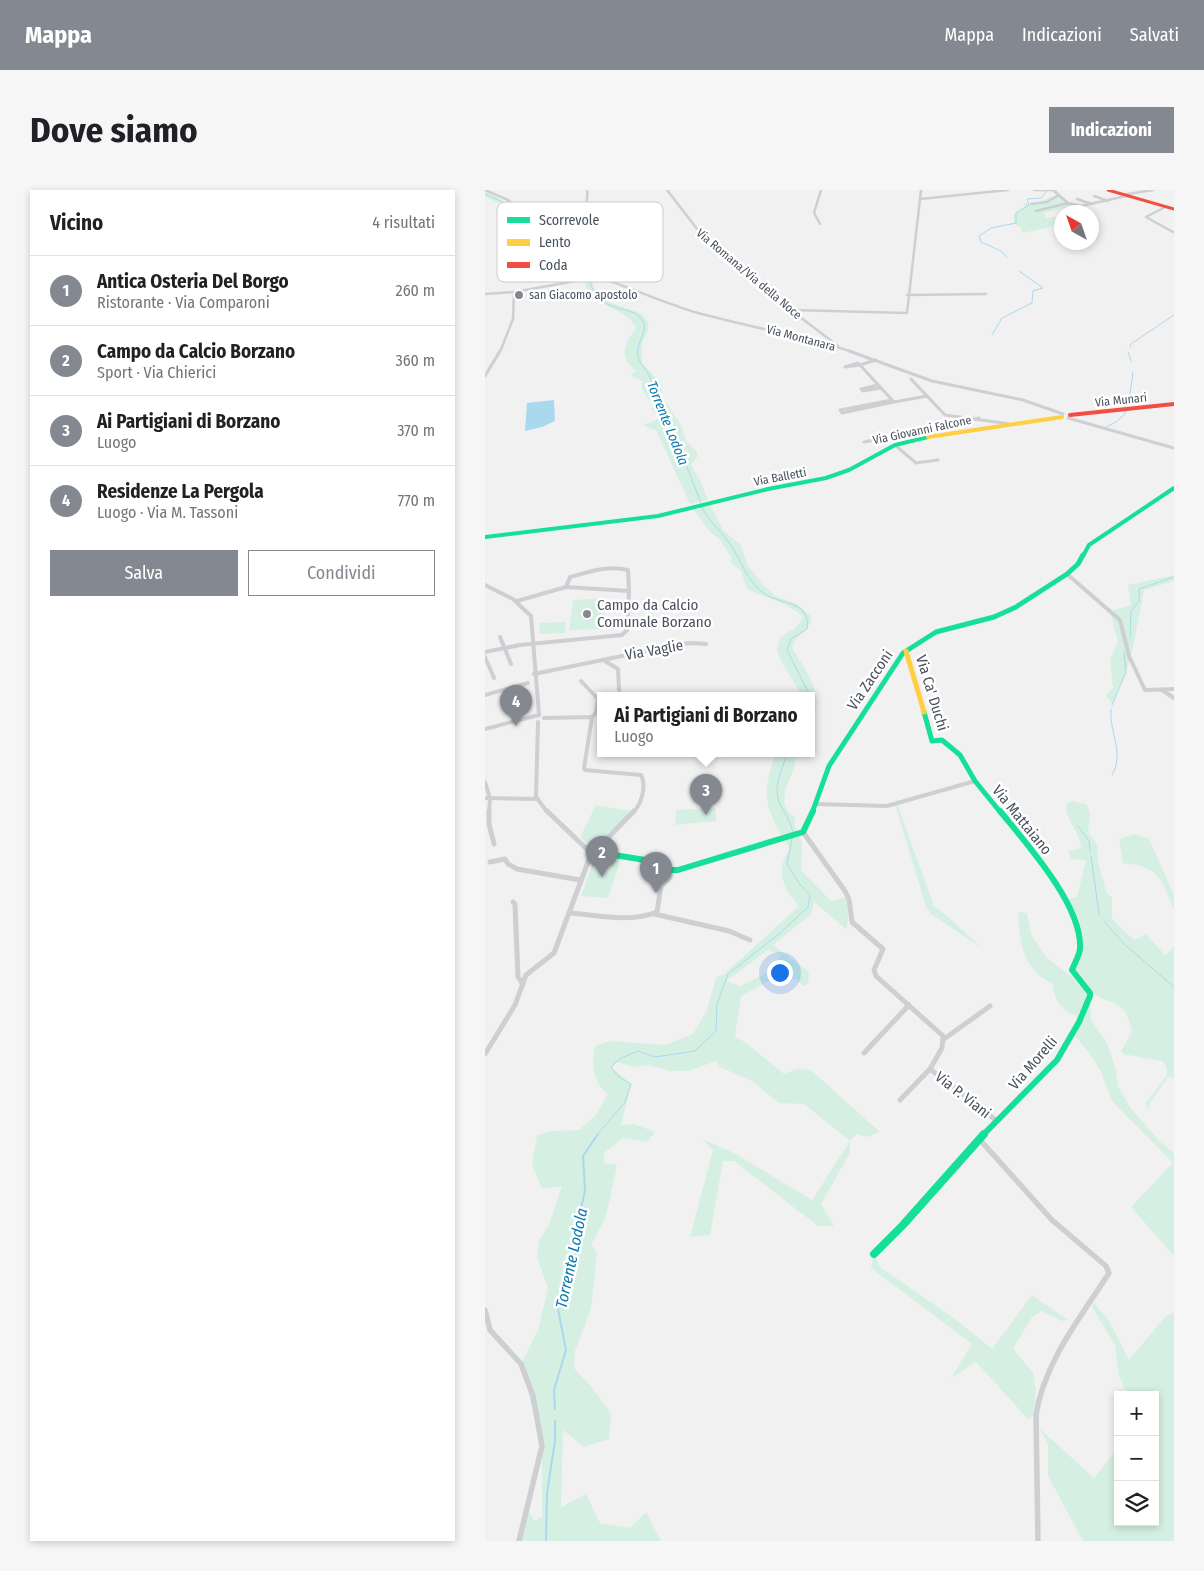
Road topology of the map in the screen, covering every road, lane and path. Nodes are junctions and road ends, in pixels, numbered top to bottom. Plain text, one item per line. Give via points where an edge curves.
1 (485, 190) edge
2 (587, 190) edge
3 (667, 190) edge
4 (821, 190) edge
5 (921, 190) edge
6 (1008, 190) edge
7 (1034, 190) edge
8 (1055, 190) edge
9 (1108, 190) edge
10 (1153, 190) edge
11 (1059, 195) junction
12 (1094, 196) dead end
13 (1124, 196) junction
14 (920, 199) junction
15 (1077, 199) dead end
16 (1109, 201) junction
17 (510, 202) edge
18 (586, 202) edge
19 (1068, 203) junction
20 (1031, 204) dead end
21 (1077, 205) edge
22 (1093, 205) joint
23 (1165, 207) junction
24 (1174, 209) edge
25 (1036, 210) dead end
26 (820, 224) dead end
27 (1173, 232) dead end
28 (572, 282) edge
29 (614, 282) edge
30 (514, 292) junction
31 (485, 294) edge
32 (985, 294) dead end
33 (907, 295) junction
34 (792, 310) junction
35 (841, 349) junction
36 (876, 360) junction
37 (485, 376) edge
38 (911, 379) dead end
39 (880, 386) junction
40 (927, 396) junction
41 (893, 401) junction
42 (1174, 404) edge
43 (1066, 416) junction
44 (979, 418) junction
45 (991, 420) junction
46 (1011, 424) junction
47 (1000, 426) junction
48 (990, 428) junction
49 (864, 442) dead end
50 (895, 446) junction
51 (1174, 448) edge
52 (937, 460) dead end
53 (1174, 488) edge
54 (485, 536) edge
55 (1067, 574) junction
56 (485, 585) edge
57 (566, 587) junction
58 (629, 591) junction
59 (517, 601) junction
60 (500, 638) dead end
61 (534, 644) junction
62 (705, 644) dead end
63 (504, 647) junction
64 (906, 651) junction
65 (485, 652) edge
66 (485, 657) edge
67 (604, 660) junction
68 (511, 664) dead end
69 (534, 674) junction
70 (494, 678) dead end
71 (581, 682) dead end
72 (528, 683) dead end
73 (1174, 689) edge
74 (619, 690) dead end
75 (1162, 690) junction
76 (485, 695) edge
77 (597, 698) edge
78 (1174, 698) edge
79 (597, 706) edge
80 (539, 715) junction
81 (592, 717) junction
82 (533, 718) junction
83 (544, 718) junction
84 (485, 722) edge
85 (538, 722) junction
86 (486, 729) edge
87 (975, 781) junction
88 (485, 782) edge
89 (487, 798) edge
90 (538, 799) junction
91 (815, 804) junction
92 (802, 833) junction
93 (494, 844) dead end
94 (593, 851) junction
95 (490, 862) dead end
96 (670, 870) junction
97 (580, 880) junction
98 (513, 902) dead end
99 (570, 913) junction
100 (654, 914) junction
101 (751, 940) dead end
102 (524, 982) junction
103 (1090, 993) joint
104 (909, 1005) junction
105 (990, 1006) dead end
106 (944, 1039) junction
107 (864, 1053) dead end
108 (485, 1054) edge
109 (930, 1069) junction
110 (900, 1100) dead end
111 (997, 1121) junction
112 (980, 1140) junction
113 (873, 1254) dead end
114 (485, 1310) edge
115 (519, 1541) edge
116 (1038, 1541) edge

1 - 17 street
2 - 18 street
3 - 34 street, Via Romana/Via della Noce via 697,231
4 - 26 street via 814,213
5 - 14 street
6 - 14 street
7 - 8 street
8 - 11 street
9 - 13 street
10 - 13 street
11 - 19 street
11 - 20 street via 1047,202
12 - 16 street
13 - 16 street
13 - 23 street
14 - 33 street
15 - 22 street
16 - 22 street
19 - 21 street
19 - 25 street
23 - 24 street
23 - 27 street via 1146,217
28 - 30 street
29 - 35 street, Via Montanara via 659,301
30 - 31 street
30 - 37 street via 511,324 497,360
32 - 33 street
33 - 34 street via 907,313
34 - 35 street, Via Romana/Via della Noce
35 - 36 street, Via Montanara
36 - 39 street via 860,365
36 - 43 street, Via Montanara via 932,381 1023,400
38 - 40 street
39 - 39 street via 861,389 863,391
39 - 41 street
40 - 41 street
40 - 44 street via 945,415
41 - 41 street via 840,410 842,413
42 - 43 street, Via Munari
43 - 46 street, Via Balletti
43 - 51 street, Via Montanara
44 - 45 street
44 - 49 street, Via Giovanni Falcone
45 - 46 street
45 - 47 street
45 - 48 street
46 - 47 street, Via Balletti
47 - 48 street, Via Balletti
48 - 50 street, Via Balletti via 916,439
50 - 52 street via 916,463
50 - 54 street, Via Balletti via 832,477 696,507 644,518
53 - 55 street, Via Zacconi via 1089,545
55 - 64 street, Via Zacconi via 1008,611 939,631
55 - 75 street via 1120,620 1126,649 1144,689 1149,692
56 - 59 street
57 - 58 street
57 - 58 street via 570,577 623,569 627,570
57 - 59 street
58 - 61 street via 625,633
59 - 61 street via 531,616
60 - 63 street
61 - 63 street
61 - 69 street
62 - 67 street, Via Vaglie via 676,645
63 - 65 street
63 - 68 street
64 - 87 street, Via Ca' Duchi via 933,741 942,740 959,753
64 - 91 street, Via Zacconi via 829,766
66 - 70 street
67 - 69 street, Via Vaglie
67 - 74 street, Via Vaglie via 618,669
69 - 80 street
71 - 77 street
72 - 76 street
73 - 75 street
75 - 78 street
79 - 81 street
80 - 82 street
80 - 83 street
81 - 83 street
81 - 94 street via 585,770 641,775 644,782 639,806
82 - 85 street
82 - 86 street
83 - 85 street
84 - 86 street
85 - 90 street via 535,792
87 - 91 street, Via Mattaiano via 887,806
87 - 103 street, Via Mattaiano via 1044,866 1067,903 1080,949 1072,970
88 - 89 street
89 - 90 street
89 - 93 street
90 - 94 street via 544,809
91 - 92 street, Via Zacconi
92 - 96 street via 681,870
92 - 104 street via 845,891 852,922 883,949 874,972
94 - 96 street via 645,860
94 - 97 street
95 - 97 street via 505,859 517,869
96 - 100 street via 670,877 661,886 660,904
97 - 99 street
98 - 102 street via 518,977
99 - 100 street
99 - 102 street via 554,953 531,970
100 - 101 street via 729,931
102 - 108 street via 515,1005
103 - 111 street, Via Morelli via 1087,1007 1061,1055
104 - 106 street
104 - 107 street
105 - 106 street
106 - 109 street, Via P. Viani
109 - 110 street, Via P. Viani
109 - 111 street, Via P. Viani
111 - 112 street, Via Morelli
112 - 113 street, Via Morelli
112 - 116 street via 1052,1220 1106,1266 1109,1273 1061,1347 1039,1395 1036,1415
114 - 115 street via 490,1330 521,1364 533,1396 542,1446

